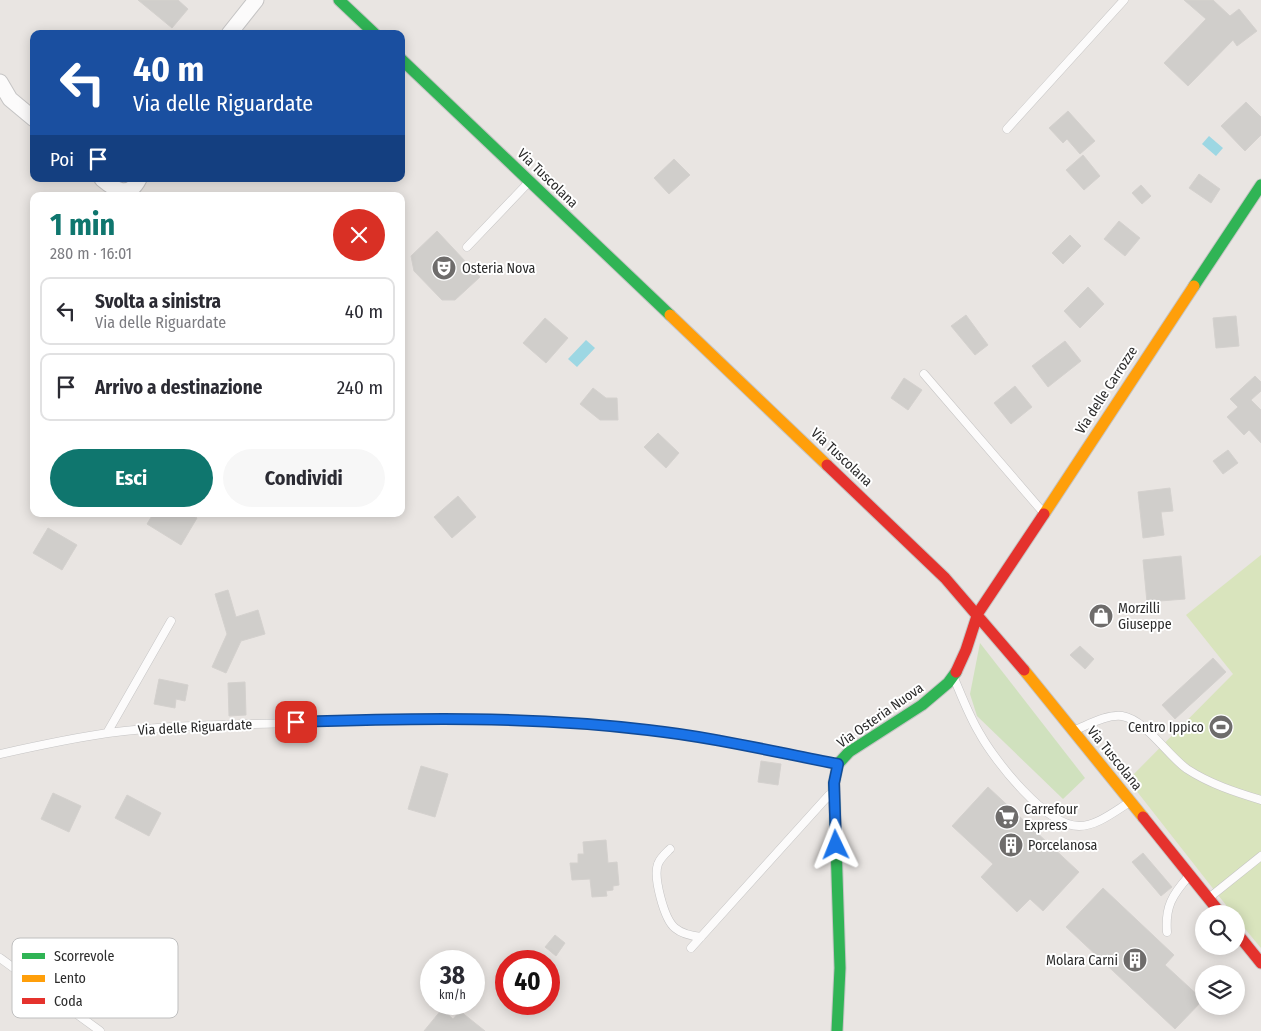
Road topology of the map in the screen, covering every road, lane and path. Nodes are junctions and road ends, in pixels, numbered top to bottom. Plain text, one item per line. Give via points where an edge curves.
1 (256, 0) edge
2 (339, 0) edge
3 (1124, 0) edge
4 (232, 30) edge
5 (370, 30) edge
6 (405, 63) edge
7 (0, 82) edge
8 (30, 116) edge
9 (1007, 129) dead end
10 (529, 181) junction
11 (106, 182) edge
12 (137, 182) edge
13 (1261, 185) edge
14 (122, 192) edge
15 (122, 192) edge
16 (467, 247) dead end
17 (924, 374) dead end
18 (1044, 512) junction
19 (978, 613) junction
20 (171, 621) dead end
21 (954, 676) junction
22 (1074, 730) junction
23 (107, 733) junction
24 (0, 754) edge
25 (838, 764) junction
26 (834, 790) junction
27 (1261, 800) edge
28 (1130, 801) junction
29 (670, 849) dead end
30 (1261, 856) edge
31 (1190, 875) junction
32 (1209, 898) junction
33 (1214, 905) edge
34 (1168, 932) dead end
35 (701, 937) junction
36 (1245, 943) edge
37 (691, 948) dead end
38 (0, 958) edge
39 (1261, 963) edge
40 (12, 967) edge
41 (82, 1018) edge
42 (100, 1031) edge
43 (837, 1031) edge

1 - 4 street
2 - 5 main road
3 - 9 lane
6 - 10 main road, Via Tuscolana
7 - 8 street via 6,95
10 - 16 lane
10 - 19 main road, Via Tuscolana via 880,514
11 - 14 street
12 - 15 street via 132,189
13 - 18 main road, Via delle Carrozze
17 - 18 lane
18 - 19 main road, Via delle Carrozze
19 - 21 main road, Via Osteria Nuova
19 - 22 main road, Via Tuscolana
20 - 23 lane
21 - 25 main road, Via Osteria Nuova via 931,698 849,752
21 - 28 lane via 972,721 992,753 1032,798 1059,821 1088,825
22 - 27 lane via 1114,716 1128,717 1196,774 1218,786
22 - 28 main road, Via Tuscolana
23 - 24 lane, Via delle Riguardate
23 - 25 lane, Via delle Riguardate via 178,727 380,720 539,722 673,733
25 - 26 main road, Via Osteria Nuova
26 - 35 lane
26 - 43 main road, Via Osteria Nuova via 840,961
28 - 31 main road, Via Tuscolana
29 - 35 lane via 656,872 665,910 674,928 690,936
30 - 32 lane
31 - 32 main road, Via Tuscolana
31 - 34 lane via 1168,903
32 - 33 main road, Via Tuscolana
35 - 37 lane
36 - 39 main road
38 - 40 lane
41 - 42 lane

